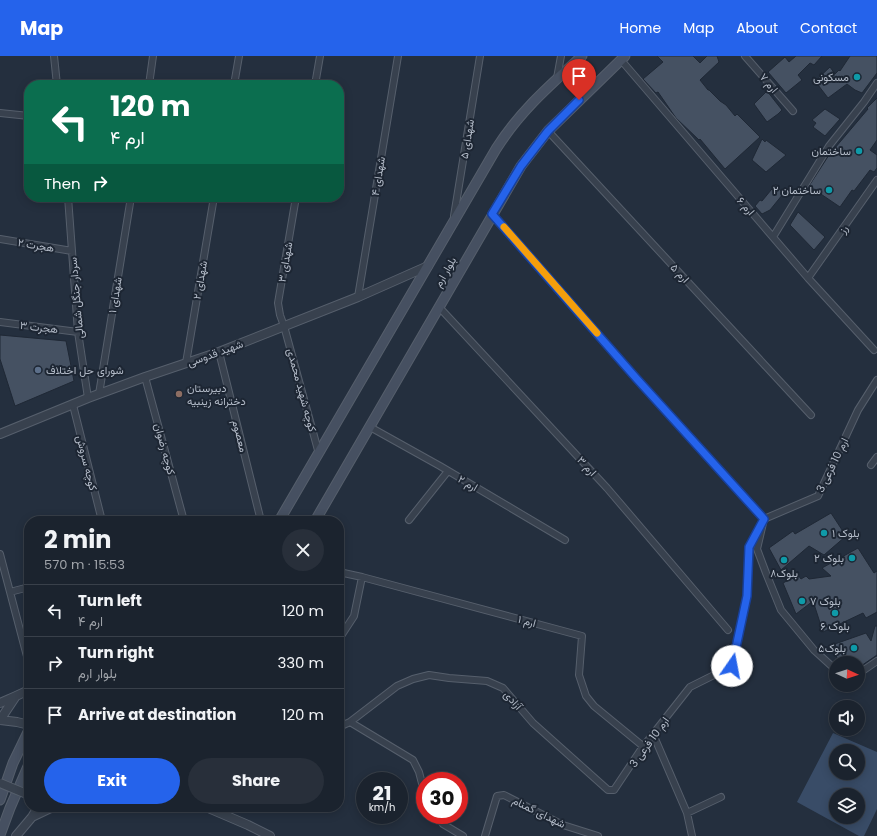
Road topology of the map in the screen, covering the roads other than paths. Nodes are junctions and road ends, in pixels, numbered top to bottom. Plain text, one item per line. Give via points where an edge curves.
1 (54, 56) edge
2 (153, 56) edge
3 (239, 56) edge
4 (320, 56) edge
5 (398, 56) edge
6 (480, 56) edge
7 (561, 56) edge
8 (582, 56) edge
9 (745, 56) edge
10 (623, 58) edge
11 (557, 78) junction
12 (56, 80) edge
13 (150, 80) edge
14 (235, 80) edge
15 (316, 80) edge
16 (877, 83) edge
17 (793, 111) dead end
18 (0, 113) edge
19 (24, 115) edge
20 (548, 131) junction
21 (877, 180) edge
22 (68, 202) edge
23 (129, 202) edge
24 (213, 202) edge
25 (295, 202) edge
26 (492, 214) junction
27 (454, 222) junction
28 (773, 237) junction
29 (0, 239) edge
30 (72, 251) junction
31 (428, 266) junction
32 (808, 278) junction
33 (358, 297) junction
34 (439, 308) junction
35 (0, 322) edge
36 (284, 326) junction
37 (78, 332) junction
38 (874, 350) dead end
39 (219, 352) junction
40 (186, 364) junction
41 (145, 376) junction
42 (877, 380) edge
43 (99, 394) junction
44 (88, 398) junction
45 (73, 405) junction
46 (811, 415) dead end
47 (370, 427) junction
48 (0, 434) edge
49 (319, 454) junction
50 (877, 457) edge
51 (871, 465) dead end
52 (448, 471) junction
53 (101, 516) edge
54 (183, 516) edge
55 (259, 516) edge
56 (282, 516) edge
57 (318, 516) edge
58 (764, 519) junction
59 (409, 520) dead end
60 (565, 540) dead end
61 (0, 554) edge
62 (344, 573) edge
63 (362, 577) junction
64 (24, 588) edge
65 (10, 592) junction
66 (728, 630) dead end
67 (344, 631) edge
68 (24, 645) edge
69 (877, 661) edge
70 (829, 664) edge
71 (865, 669) edge
72 (24, 692) edge
73 (16, 696) junction
74 (0, 703) edge
75 (0, 720) edge
76 (350, 722) junction
77 (24, 725) edge
78 (344, 725) edge
79 (653, 734) junction
80 (24, 736) edge
81 (644, 747) junction
82 (419, 772) edge
83 (24, 776) edge
84 (621, 781) joint
85 (0, 783) edge
86 (24, 793) edge
87 (721, 797) dead end
88 (0, 800) edge
89 (35, 812) edge
90 (41, 812) edge
91 (218, 812) edge
92 (687, 813) junction
93 (32, 816) junction
94 (443, 824) edge
95 (0, 835) edge
96 (16, 836) edge
97 (270, 836) edge
98 (463, 836) edge
99 (485, 836) edge
100 (598, 836) edge
101 (692, 836) edge

1 - 12 street
2 - 13 street
3 - 14 street
4 - 15 street
5 - 33 street, شهدای ۴
6 - 27 street, شهدای ۵
7 - 11 street
8 - 11 main road, بلوار ارم
9 - 17 street, ارم ۷
10 - 20 main road, بلوار ارم
10 - 28 street, ارم ۶
11 - 27 main road, بلوار ارم via 525,109 509,129
16 - 28 street via 829,146
18 - 19 street
20 - 26 main road, بلوار ارم via 521,166
20 - 46 street, ارم ۵
21 - 32 street, رز
22 - 30 street, سردار جنگل شمالی
23 - 43 street, شهدای ۱
24 - 40 street, شهدای ۲
25 - 36 street, شهدای ۳ via 278,303
26 - 34 main road, بلوار ارم
26 - 58 street
27 - 31 main road, بلوار ارم
28 - 32 street, ارم ۶
29 - 30 street, هجرت ۲
30 - 37 street, سردار جنگل شمالی
31 - 33 street, شهید قدوسی
31 - 49 main road, بلوار ارم
32 - 38 street, ارم ۶
33 - 36 street, شهید قدوسی
34 - 47 main road, بلوار ارم
34 - 66 street, ارم ۳ via 607,488
35 - 37 street, هجرت ۳
36 - 39 street, شهید قدوسی
36 - 49 street, کوچه شهید محمدی
37 - 44 street, سردار جنگل شمالی
39 - 40 street, شهید قدوسی
39 - 55 street, معصوم
40 - 41 street, شهید قدوسی
41 - 43 street, شهید قدوسی
41 - 54 street, کوچه رضوان
42 - 58 street, ارم 10 فرعی 3 via 858,410 818,496
43 - 44 street, شهید قدوسی
44 - 45 street, شهید قدوسی
45 - 48 street, شهید قدوسی
45 - 53 street, کوچه سروش
47 - 52 street, ارم ۲
47 - 57 main road, بلوار ارم
49 - 56 main road, بلوار ارم
50 - 51 street
52 - 59 street
52 - 60 street, ارم ۲
58 - 70 street via 757,549 781,610 814,650
58 - 79 street, ارم 10 فرعی 3 via 749,547 747,596 732,666 690,687
61 - 65 street
62 - 63 street, ارم ۱
63 - 67 street via 354,616
63 - 81 street, ارم ۱ via 582,636 579,675 586,696 594,706
64 - 65 street
65 - 68 street
69 - 71 street
72 - 73 street
73 - 74 street
73 - 75 street
75 - 77 street
76 - 78 street, آزادی
76 - 82 street via 413,760
76 - 84 street, آزادی via 397,686 413,679 429,675 487,681 503,688 533,723 608,790 614,790
79 - 81 street, ارم 10 فرعی 3
79 - 92 street
80 - 88 main road
81 - 84 street, ارم 10 فرعی 3
83 - 95 main road
85 - 86 street, bridge
87 - 92 street
89 - 93 street
90 - 93 street
91 - 97 street
92 - 101 street
93 - 96 street
94 - 98 street
99 - 100 street, شهدای گمنام via 497,796 504,795 563,825

